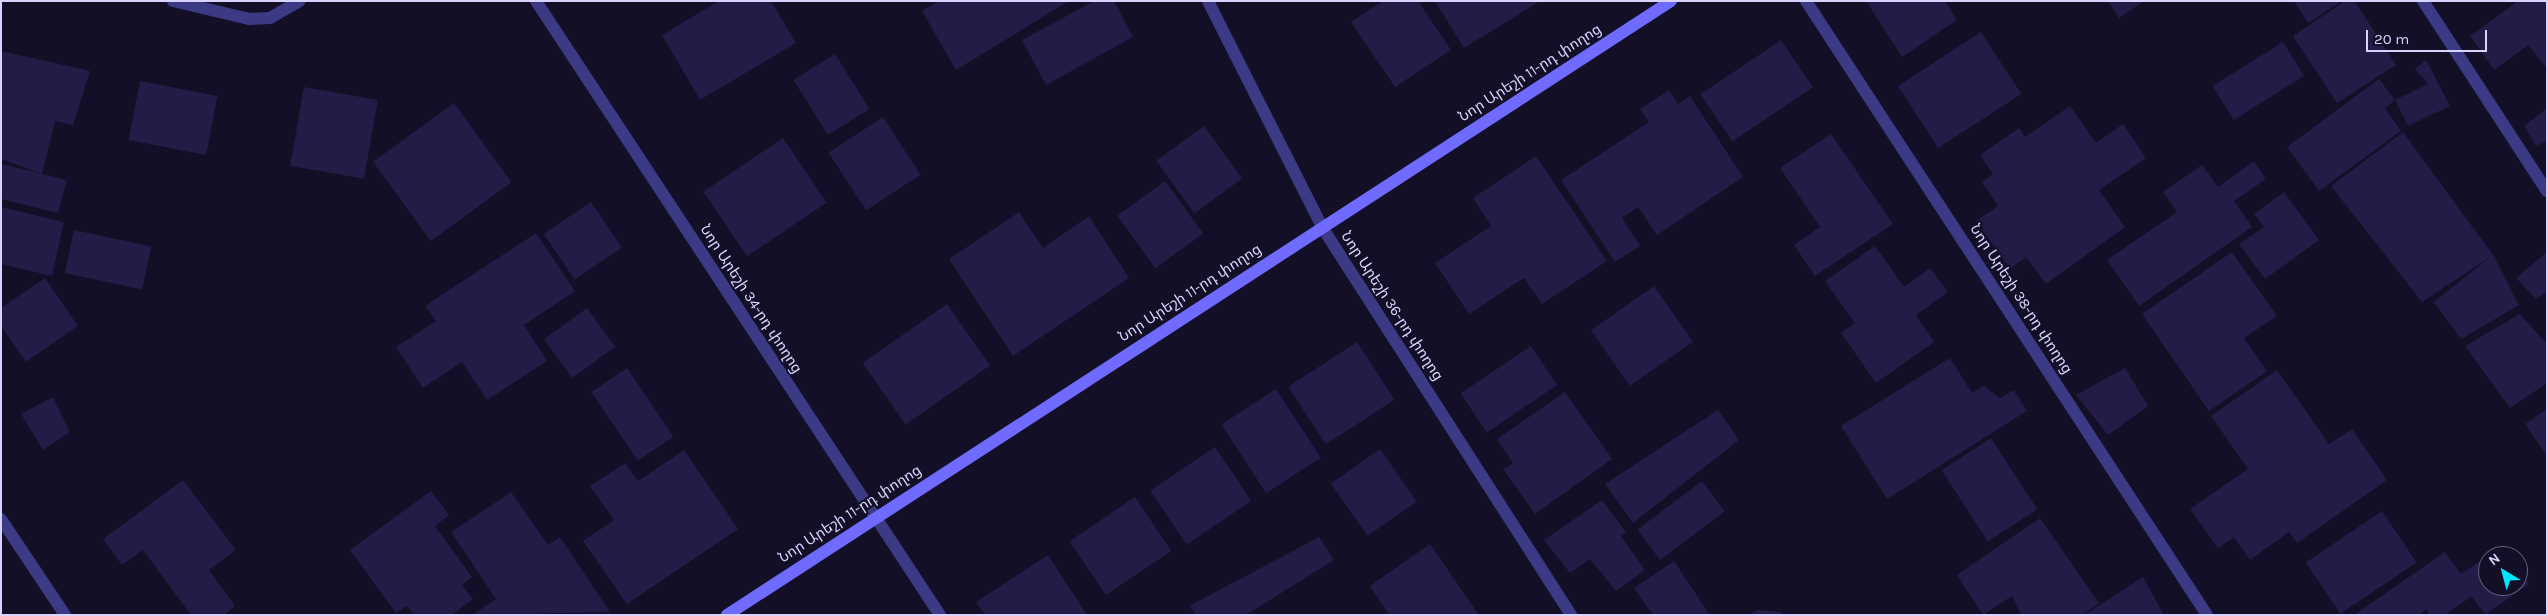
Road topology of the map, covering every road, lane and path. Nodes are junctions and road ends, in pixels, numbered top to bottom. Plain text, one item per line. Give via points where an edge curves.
1 (173, 1) edge
2 (300, 1) edge
3 (536, 1) edge
4 (1208, 1) edge
5 (1671, 1) edge
6 (1806, 1) edge
7 (2423, 1) edge
8 (2547, 191) edge
9 (1322, 227) junction
10 (875, 517) junction
11 (1, 519) edge
12 (65, 615) edge
13 (727, 615) edge
14 (940, 615) edge
15 (1571, 615) edge
16 (2207, 615) edge

1 - 2 street via 249,19 270,18
3 - 10 street, Նոր Արեշի 34-րդ փողոց
4 - 9 street, Նոր Արեշի 36-րդ փողոց
5 - 9 street, Նոր Արեշի 11-րդ փողոց
6 - 16 street, Նոր Արեշի 38-րդ փողոց
7 - 8 street
9 - 10 street, Նոր Արեշի 11-րդ փողոց
9 - 15 street, Նոր Արեշի 36-րդ փողոց
10 - 13 street, Նոր Արեշի 11-րդ փողոց
10 - 14 street, Նոր Արեշի 34-րդ փողոց
11 - 12 street

